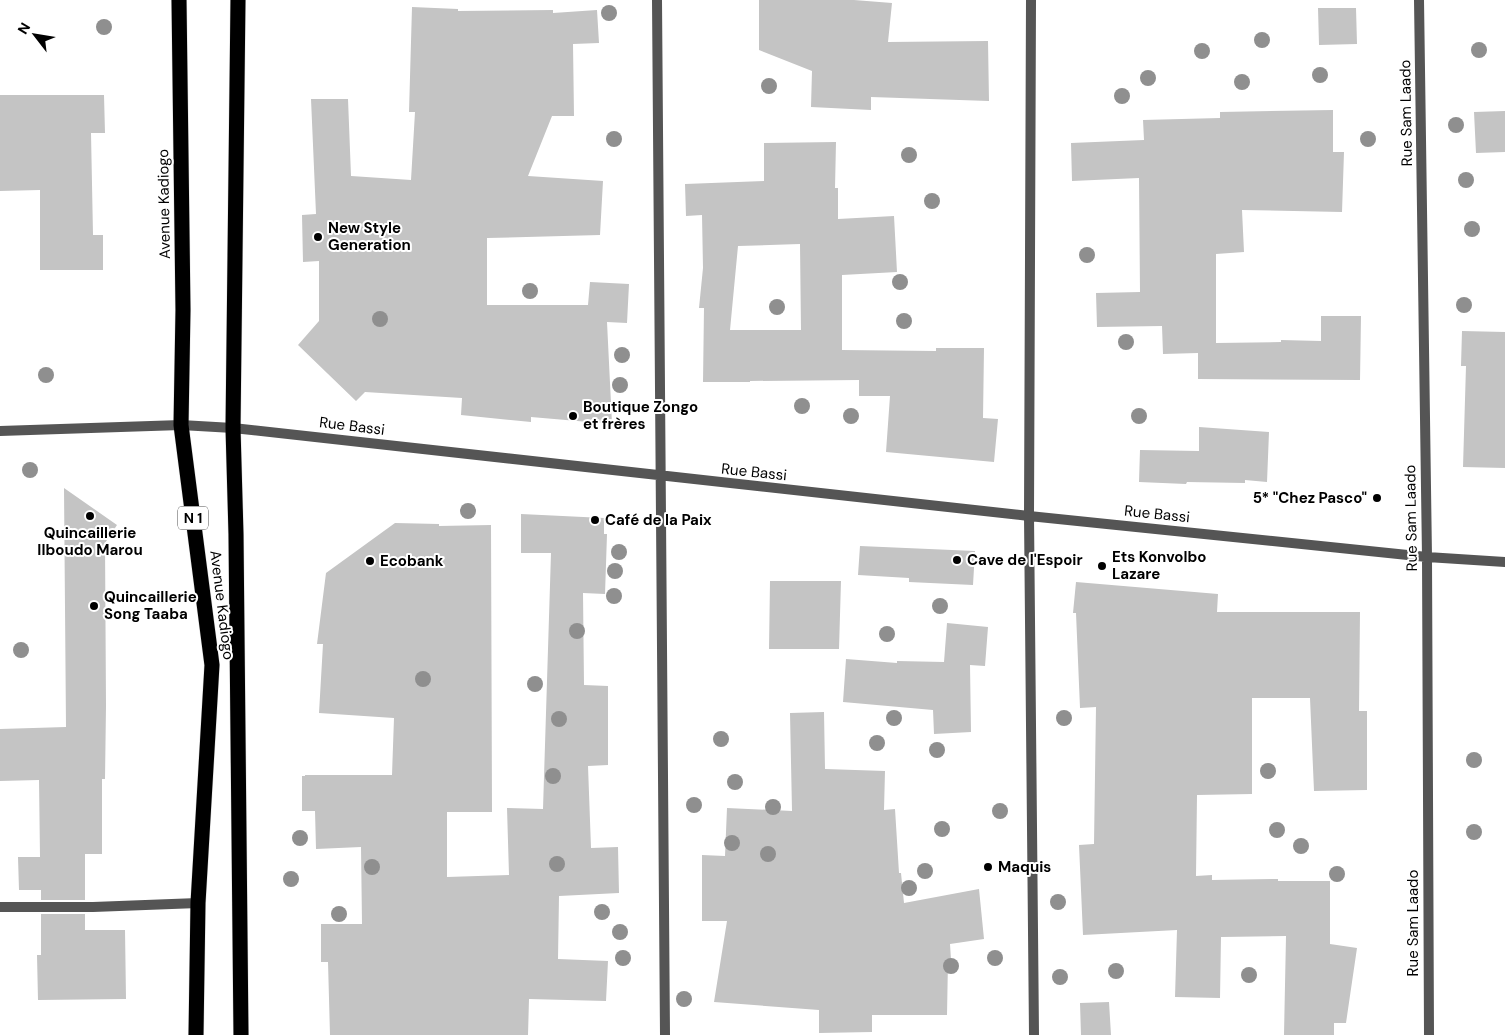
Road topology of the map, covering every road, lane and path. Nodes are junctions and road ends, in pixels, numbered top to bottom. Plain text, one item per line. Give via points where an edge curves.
1 (179, 0) edge
2 (238, 0) edge
3 (657, 0) edge
4 (1031, 0) edge
5 (1419, 0) edge
6 (181, 425) junction
7 (233, 428) junction
8 (0, 431) edge
9 (660, 476) junction
10 (1029, 516) junction
11 (1427, 557) junction
12 (1505, 562) edge
13 (198, 903) junction
14 (0, 907) edge
15 (196, 1035) edge
16 (241, 1035) edge
17 (665, 1035) edge
18 (1034, 1035) edge
19 (1429, 1035) edge

1 - 6 highway, Avenue Kadiogo / N 1 via 183,310
2 - 7 highway, Avenue Kadiogo
3 - 9 street
4 - 10 street
5 - 11 street, Rue Sam Laado
6 - 7 street, Rue Bassi
6 - 8 street, Rue Bassi
6 - 13 highway, Avenue Kadiogo / N 1 via 212,665
7 - 9 street, Rue Bassi
7 - 16 highway, Avenue Kadiogo
9 - 10 street, Rue Bassi
9 - 17 street
10 - 11 street, Rue Bassi
10 - 18 street
11 - 12 street, Rue Bassi
11 - 19 street, Rue Sam Laado
13 - 14 street
13 - 15 highway, Avenue Kadiogo / N 1

